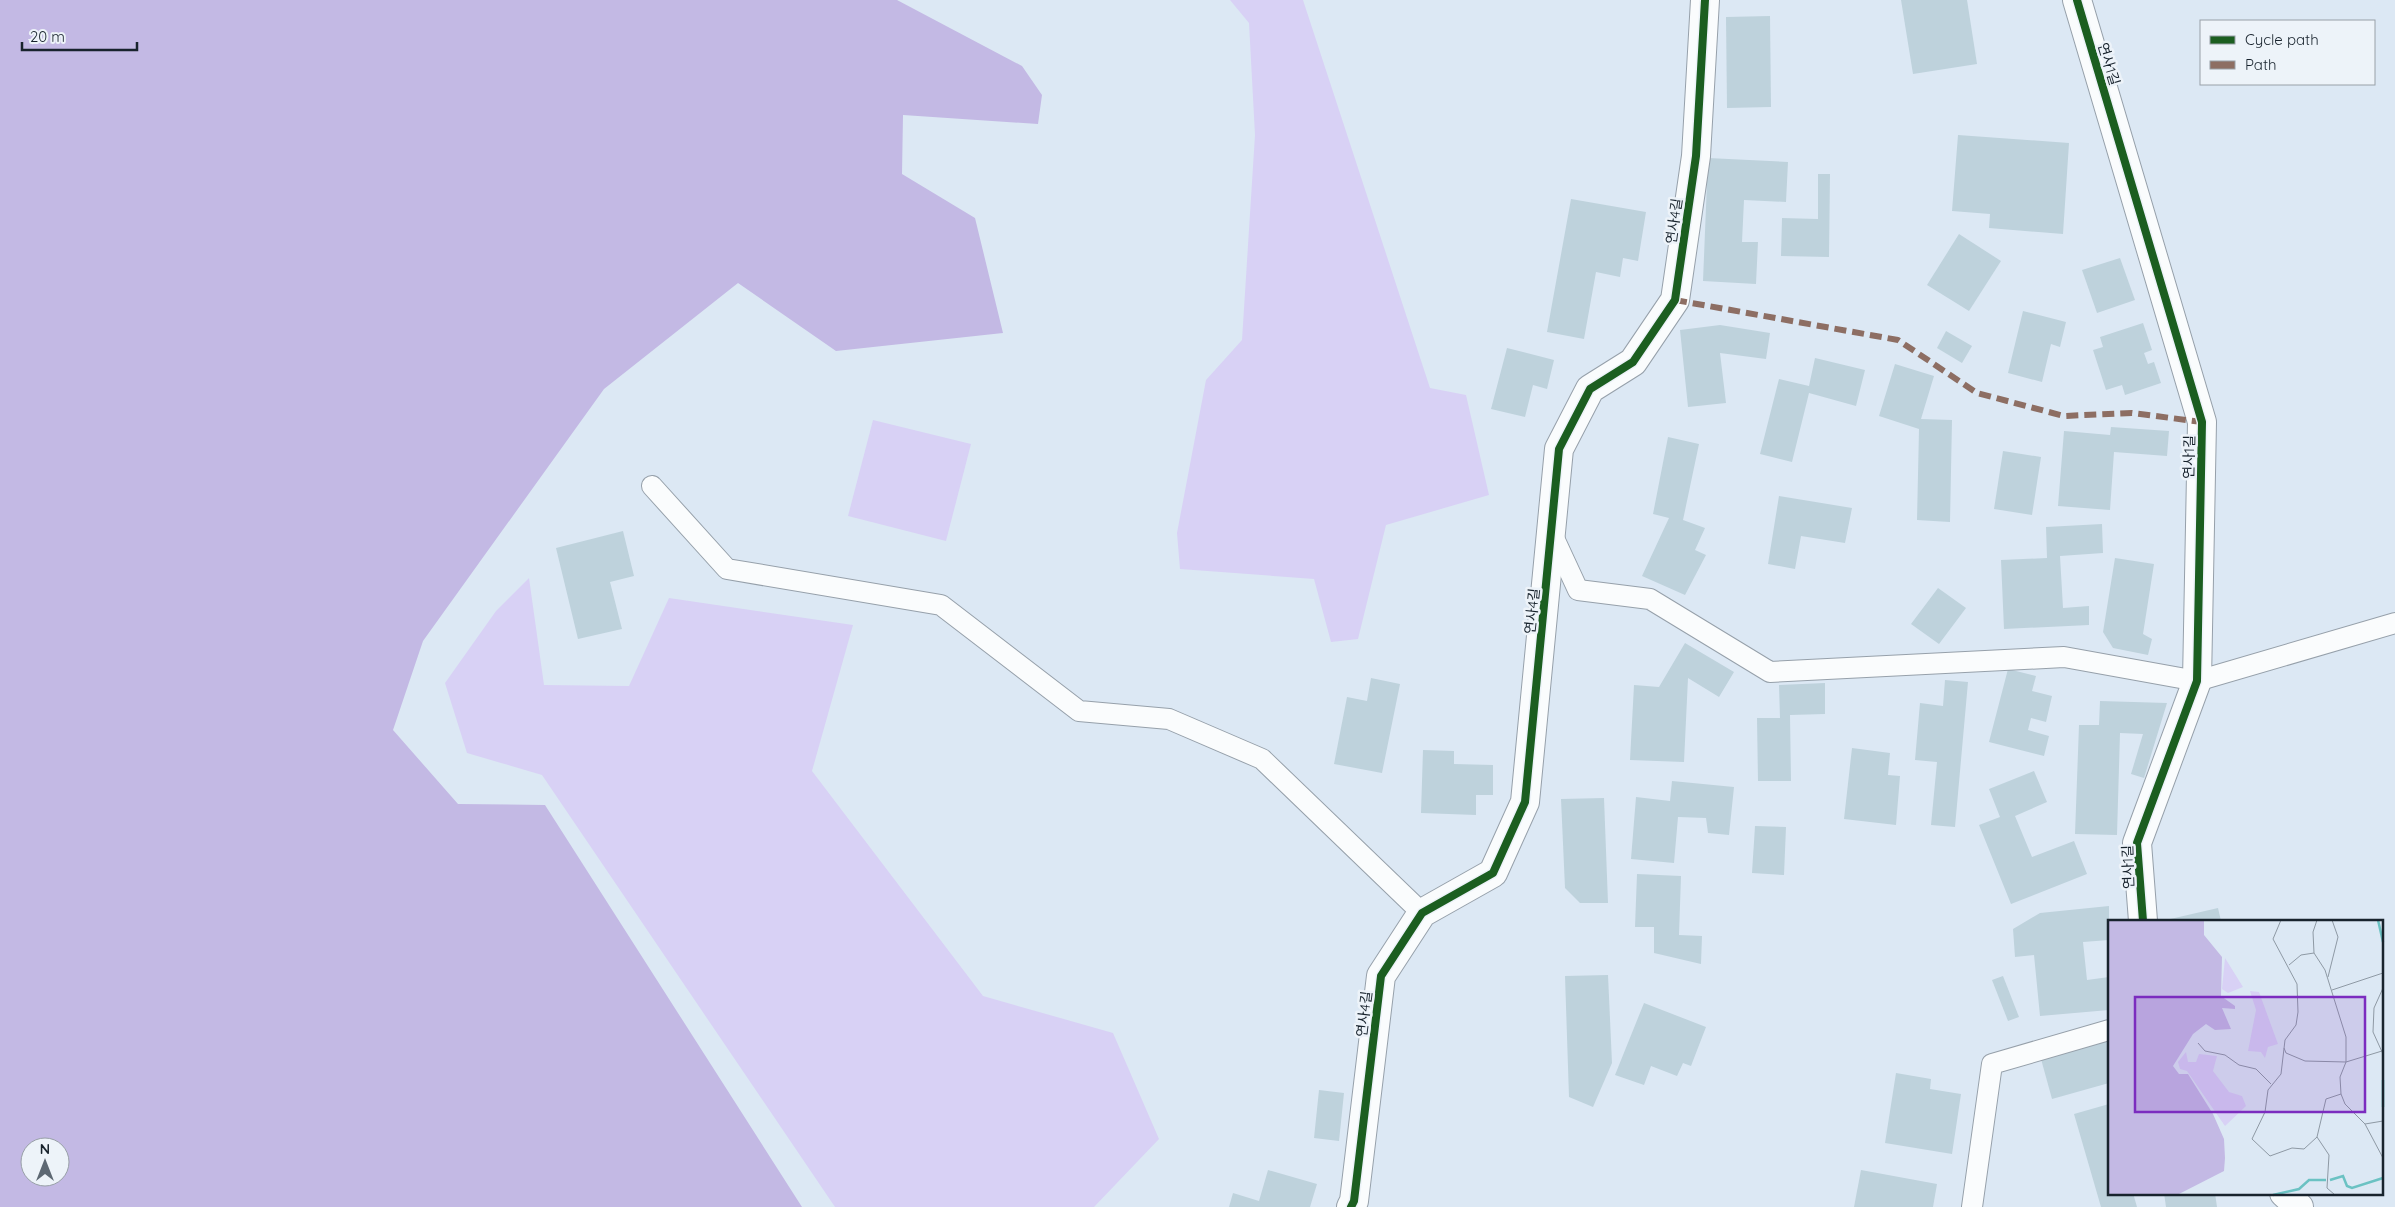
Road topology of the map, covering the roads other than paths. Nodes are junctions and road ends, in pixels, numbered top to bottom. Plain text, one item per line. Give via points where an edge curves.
1 (1704, 0) edge
2 (2077, 0) edge
3 (652, 486) dead end
4 (1552, 536) junction
5 (2395, 623) edge
6 (2197, 681) junction
7 (1422, 913) junction
8 (2144, 920) edge
9 (2108, 1030) edge
10 (2285, 1194) edge
11 (1351, 1207) edge
12 (1972, 1207) edge
13 (2299, 1207) edge

1 - 4 street, 연사4길 via 1696,156 1675,300 1633,362 1590,389 1559,449
2 - 6 street, 연사1길 via 2202,422
3 - 7 lane via 727,569 941,605 1079,711 1169,719 1262,758
4 - 6 lane via 1578,590 1650,599 1770,672 2064,657
4 - 7 street, 연사4길 via 1525,802 1493,873
5 - 6 lane
6 - 8 street, 연사1길 via 2137,843
7 - 11 street, 연사4길 via 1381,976
9 - 12 lane via 1992,1064
10 - 13 street

